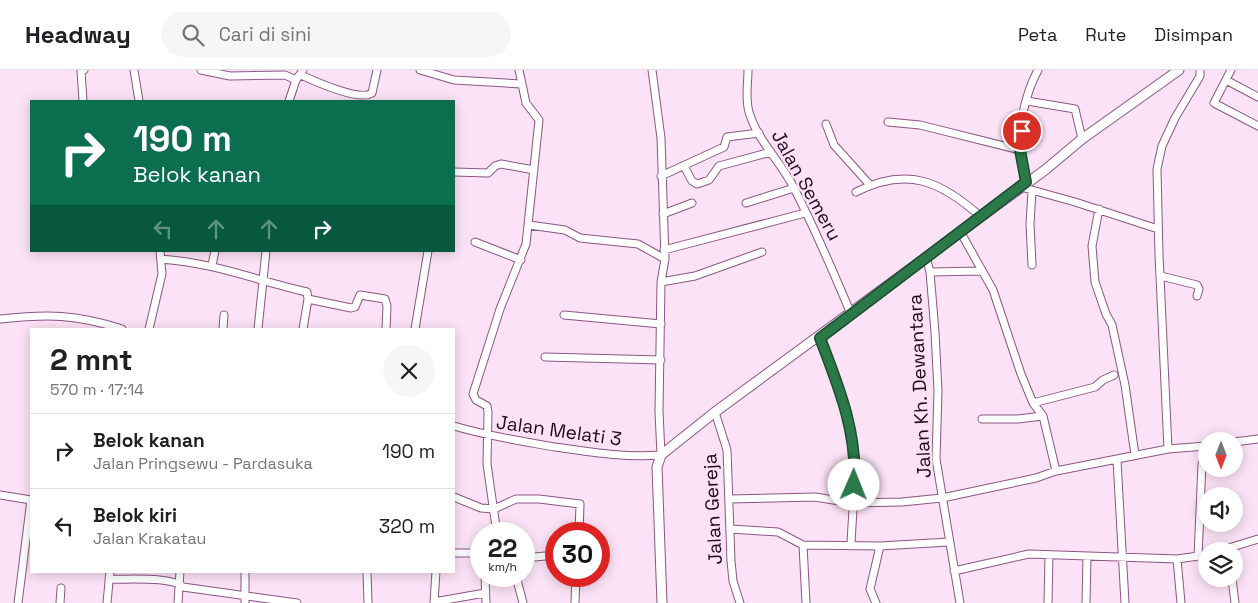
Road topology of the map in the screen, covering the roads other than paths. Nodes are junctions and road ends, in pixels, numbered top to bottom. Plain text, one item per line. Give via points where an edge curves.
1 (84, 70) edge
2 (134, 70) edge
3 (201, 70) edge
4 (377, 70) edge
5 (420, 70) edge
6 (519, 70) edge
7 (652, 70) edge
8 (748, 70) edge
9 (1179, 70) edge
10 (1200, 70) edge
11 (1232, 70) edge
12 (1036, 71) edge
13 (300, 75) edge
14 (1226, 80) junction
15 (521, 84) junction
16 (1258, 97) edge
17 (83, 100) edge
18 (139, 100) edge
19 (289, 100) edge
20 (1027, 100) junction
21 (888, 122) dead end
22 (826, 124) dead end
23 (1258, 126) edge
24 (759, 133) junction
25 (1082, 139) junction
26 (1020, 150) junction
27 (771, 152) junction
28 (684, 166) junction
29 (534, 170) junction
30 (455, 172) edge
31 (661, 176) junction
32 (870, 184) junction
33 (1023, 185) junction
34 (794, 188) junction
35 (1032, 191) junction
36 (856, 192) dead end
37 (692, 203) dead end
38 (746, 203) dead end
39 (1099, 209) junction
40 (805, 213) junction
41 (662, 214) junction
42 (981, 217) junction
43 (529, 225) junction
44 (1158, 229) junction
45 (961, 233) junction
46 (475, 242) dead end
47 (664, 250) junction
48 (214, 252) edge
49 (266, 252) edge
50 (428, 252) edge
51 (762, 252) dead end
52 (161, 255) edge
53 (926, 257) junction
54 (665, 259) junction
55 (521, 260) junction
56 (212, 265) junction
57 (1032, 265) dead end
58 (981, 271) junction
59 (930, 272) junction
60 (1160, 276) junction
61 (263, 282) junction
62 (661, 282) junction
63 (1196, 296) dead end
64 (308, 299) junction
65 (851, 314) junction
66 (224, 315) dead end
67 (564, 315) dead end
68 (0, 319) edge
69 (660, 324) junction
70 (118, 328) edge
71 (149, 328) edge
72 (223, 328) edge
73 (258, 328) edge
74 (303, 328) edge
75 (386, 328) edge
76 (415, 328) edge
77 (820, 338) junction
78 (545, 357) dead end
79 (661, 360) junction
80 (1114, 375) dead end
81 (1033, 403) junction
82 (715, 412) junction
83 (1043, 416) junction
84 (982, 419) dead end
85 (455, 426) edge
86 (487, 436) junction
87 (1258, 438) edge
88 (1243, 440) edge
89 (1198, 447) edge
90 (1168, 449) junction
91 (661, 455) junction
92 (1135, 455) junction
93 (1116, 460) junction
94 (1056, 471) junction
95 (1201, 478) edge
96 (0, 495) edge
97 (455, 497) edge
98 (942, 498) junction
99 (730, 499) junction
100 (30, 500) edge
101 (852, 503) junction
102 (30, 508) edge
103 (494, 509) junction
104 (496, 522) edge
105 (580, 522) edge
106 (730, 529) junction
107 (1258, 539) edge
108 (950, 542) junction
109 (1199, 542) edge
110 (803, 545) junction
111 (1243, 545) edge
112 (851, 546) junction
113 (880, 546) junction
114 (455, 553) edge
115 (470, 553) edge
116 (1049, 555) junction
117 (1087, 556) junction
118 (1198, 557) edge
119 (1123, 558) junction
120 (1177, 559) junction
121 (954, 571) junction
122 (180, 573) edge
123 (245, 573) edge
124 (366, 573) edge
125 (436, 573) edge
126 (109, 575) edge
127 (179, 582) junction
128 (485, 587) edge
129 (519, 587) edge
130 (576, 587) edge
131 (1233, 587) edge
132 (61, 588) dead end
133 (485, 593) junction
134 (244, 594) junction
135 (18, 603) edge
136 (60, 603) edge
137 (107, 603) edge
138 (178, 603) edge
139 (245, 603) edge
140 (297, 603) edge
141 (368, 603) edge
142 (434, 603) edge
143 (486, 603) edge
144 (524, 603) edge
145 (575, 603) edge
146 (662, 603) edge
147 (740, 603) edge
148 (806, 603) edge
149 (876, 603) edge
150 (960, 603) edge
151 (1048, 603) edge
152 (1086, 603) edge
153 (1125, 603) edge
154 (1180, 603) edge
155 (1234, 603) edge

1 - 17 street via 81,71
2 - 18 street
3 - 13 street via 230,76
4 - 13 street via 372,93 368,96 348,94
5 - 15 street via 454,80
6 - 15 street
7 - 31 street via 661,138
8 - 24 street, Jalan Semeru via 746,98 749,114
9 - 25 main road
10 - 44 street via 1200,76 1162,146 1156,183
11 - 14 street
12 - 20 street
13 - 19 street
14 - 16 street
14 - 23 street via 1214,103
15 - 29 street via 530,110 538,115 539,120
20 - 25 street via 1075,109
20 - 26 street
21 - 26 street via 920,125
22 - 32 street via 834,145
24 - 27 street, Jalan Semeru
24 - 28 street via 726,137 724,147
25 - 33 main road
26 - 33 street
27 - 28 street via 720,166 709,180 697,184
27 - 34 street, Jalan Semeru
28 - 31 street
29 - 30 street via 501,164 488,172
29 - 43 street
31 - 41 street
32 - 36 street
32 - 42 street via 890,178 924,182 944,188
33 - 35 street
33 - 42 main road
34 - 38 street
34 - 40 street, Jalan Semeru
35 - 39 street
35 - 57 street
37 - 41 street
39 - 44 street
39 - 92 street via 1092,246 1095,282 1112,325
40 - 47 street
40 - 65 street, Jalan Semeru via 826,252
41 - 47 street
42 - 45 main road
43 - 54 street via 565,230 580,238 638,244
43 - 55 street
44 - 60 street
45 - 53 main road
45 - 58 street
46 - 55 street
47 - 54 street
48 - 56 street
49 - 61 street
50 - 76 street
51 - 62 street via 695,276
52 - 56 street
52 - 71 street via 160,286
53 - 59 street, Jalan Kh. Dewantara
53 - 65 main road
54 - 62 street
55 - 86 street via 500,309 473,394 476,400 487,406
56 - 61 street
58 - 59 street
58 - 81 street via 993,290
59 - 98 street, Jalan Kh. Dewantara via 938,391 935,448
60 - 63 street via 1197,285
60 - 90 street
61 - 64 street via 307,292
61 - 73 street
62 - 69 street
64 - 74 street
64 - 75 street via 351,308 355,307 360,295 385,300
65 - 77 main road
66 - 72 street
67 - 69 street
68 - 70 street via 73,316
69 - 79 street
77 - 82 main road
77 - 101 street via 843,399 853,441 855,476
78 - 79 street
79 - 91 street
80 - 81 street via 1095,387
81 - 83 street
82 - 91 main road
82 - 99 street, Jalan Gereja via 727,450
83 - 84 street
83 - 94 street
85 - 86 street, Jalan Melati 3
86 - 91 street, Jalan Melati 3 via 614,455
86 - 103 street via 487,464
87 - 88 street
89 - 90 street
90 - 92 street
91 - 146 main road via 657,467
92 - 93 street
93 - 94 street
93 - 119 street
94 - 98 street
95 - 109 street
96 - 100 street
97 - 103 street via 481,508
98 - 101 street
98 - 108 street, Jalan Kh. Dewantara
99 - 101 street via 814,497
99 - 106 street, Jalan Gereja
101 - 112 street
102 - 135 street
103 - 104 street
103 - 105 street via 516,499 580,504
106 - 110 street via 778,532
106 - 147 street, Jalan Gereja via 733,581
107 - 111 street
108 - 113 street
108 - 121 street, Jalan Kh. Dewantara
110 - 112 street
110 - 148 street
112 - 113 street
113 - 149 street via 870,589
114 - 115 street
116 - 117 street
116 - 121 street via 1018,555
116 - 151 street
117 - 119 street
117 - 152 street
118 - 120 street
119 - 120 street
119 - 153 street
120 - 154 street
121 - 150 street, Jalan Kh. Dewantara
122 - 127 street
123 - 134 street
124 - 141 street
125 - 142 street
126 - 127 street via 134,581 166,579
126 - 137 street
127 - 134 street via 190,588
127 - 138 street
128 - 133 street
129 - 144 street
130 - 145 street
131 - 155 street
132 - 136 street
133 - 142 street
133 - 143 street
134 - 139 street
134 - 140 street

